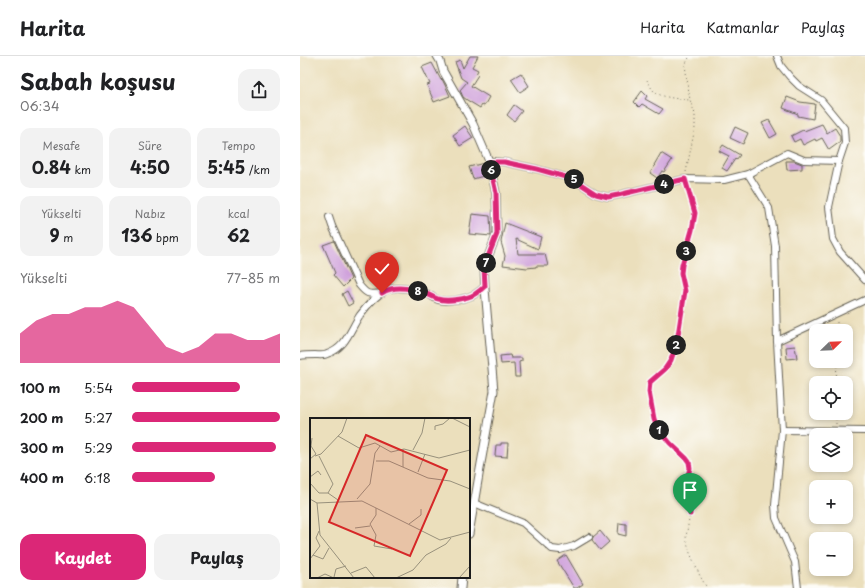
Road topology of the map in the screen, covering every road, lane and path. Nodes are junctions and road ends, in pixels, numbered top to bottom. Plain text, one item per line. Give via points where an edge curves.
1 (690, 56) edge
2 (777, 56) edge
3 (440, 58) edge
4 (647, 80) dead end
5 (690, 100) junction
6 (840, 160) junction
7 (489, 162) junction
8 (748, 174) junction
9 (685, 179) junction
10 (329, 217) dead end
11 (865, 280) edge
12 (485, 286) junction
13 (382, 293) junction
14 (865, 300) edge
15 (837, 313) junction
16 (837, 324) edge
17 (777, 341) junction
18 (300, 356) edge
19 (782, 430) junction
20 (809, 430) edge
21 (853, 431) edge
22 (865, 431) edge
23 (474, 503) junction
24 (470, 528) edge
25 (589, 537) dead end
26 (462, 578) edge
27 (461, 588) edge
28 (707, 588) edge
29 (798, 588) edge

1 - 5 path via 685,65
2 - 6 street via 790,77 821,100 844,128 845,143
3 - 7 street via 443,71 473,124
4 - 5 path via 656,93
5 - 9 path via 695,128
6 - 8 street via 804,160 787,153
6 - 11 street via 829,207 833,239 840,252
7 - 9 street via 519,164 573,179 596,194 608,197
7 - 12 street via 496,193 497,234 484,267
8 - 9 street via 724,180
8 - 17 street via 769,208 775,246
9 - 28 path via 695,213 682,265 685,291 678,335 671,360 650,382 649,392 657,427 689,462 687,497 690,514 687,542
10 - 13 street via 359,285 365,292
12 - 13 street via 474,295 449,300 439,300 412,289 399,288
12 - 23 street via 494,391
13 - 18 street via 360,314 349,336 336,350 326,355
14 - 15 street
15 - 16 path
15 - 17 street
17 - 19 street
19 - 20 street
19 - 29 street via 776,518 795,562
21 - 22 street
23 - 24 street
23 - 25 street via 523,523 552,549 560,550 574,546
26 - 27 street

